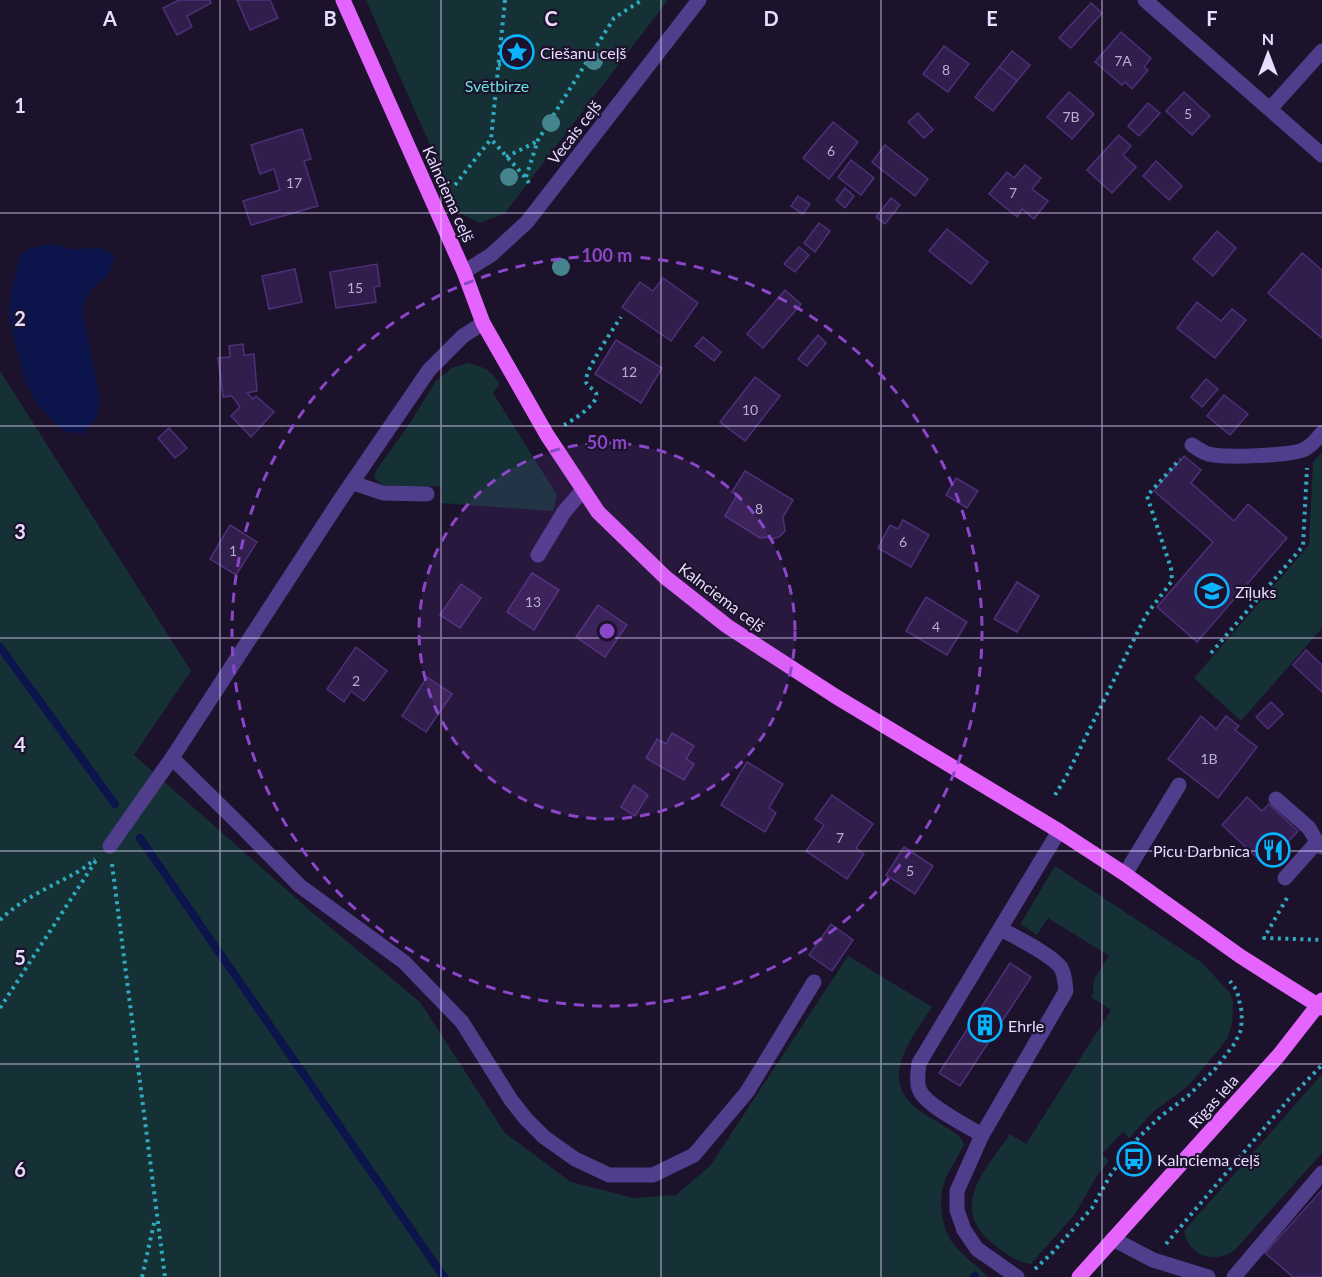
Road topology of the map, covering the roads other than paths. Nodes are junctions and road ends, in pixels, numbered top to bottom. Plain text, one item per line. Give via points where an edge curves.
1 (343, 0) edge
2 (699, 0) edge
3 (1145, 0) edge
4 (1322, 51) edge
5 (1270, 109) junction
6 (1322, 155) edge
7 (464, 272) junction
8 (483, 323) junction
9 (1322, 433) edge
10 (1192, 444) road end
11 (353, 483) junction
12 (583, 490) junction
13 (427, 494) dead end
14 (538, 555) dead end
15 (172, 758) junction
16 (1179, 785) dead end
17 (1276, 799) dead end
18 (1059, 831) junction
19 (1320, 844) edge
20 (110, 846) road end
21 (1125, 874) junction
22 (1285, 878) dead end
23 (1001, 929) junction
24 (814, 982) dead end
25 (1320, 1004) edge
26 (982, 1135) junction
27 (1322, 1173) edge
28 (1113, 1239) junction
29 (1017, 1277) edge
30 (1080, 1277) edge
31 (1208, 1277) edge
32 (1234, 1277) edge

1 - 7 main road, Kalnciema ceļš
2 - 7 street, Vecais ceļš via 527,222 491,255
3 - 5 street
4 - 5 street
5 - 6 street
7 - 8 main road, Kalnciema ceļš
8 - 11 street via 463,336 429,370
8 - 12 main road, Kalnciema ceļš
9 - 10 street via 1304,450 1245,456 1206,454
11 - 13 street via 383,493
11 - 15 street
12 - 14 street via 564,512
12 - 18 main road, Kalnciema ceļš via 598,512 665,577 727,626
15 - 20 street
15 - 24 street via 300,886 404,962 462,1022 511,1100 544,1137 575,1159 609,1175 653,1175 694,1155 747,1092
16 - 21 street
17 - 19 street via 1309,828
18 - 21 main road, Kalnciema ceļš
18 - 23 street
19 - 22 street
21 - 25 main road, Kalnciema ceļš via 1240,956
23 - 26 street via 919,1063 917,1079 929,1102
23 - 26 street via 1052,958 1060,966 1066,991
25 - 28 main road, Rīgas iela
26 - 29 street via 957,1191 957,1210 977,1249
27 - 32 street
28 - 30 main road, Rīgas iela
28 - 31 street via 1153,1260

